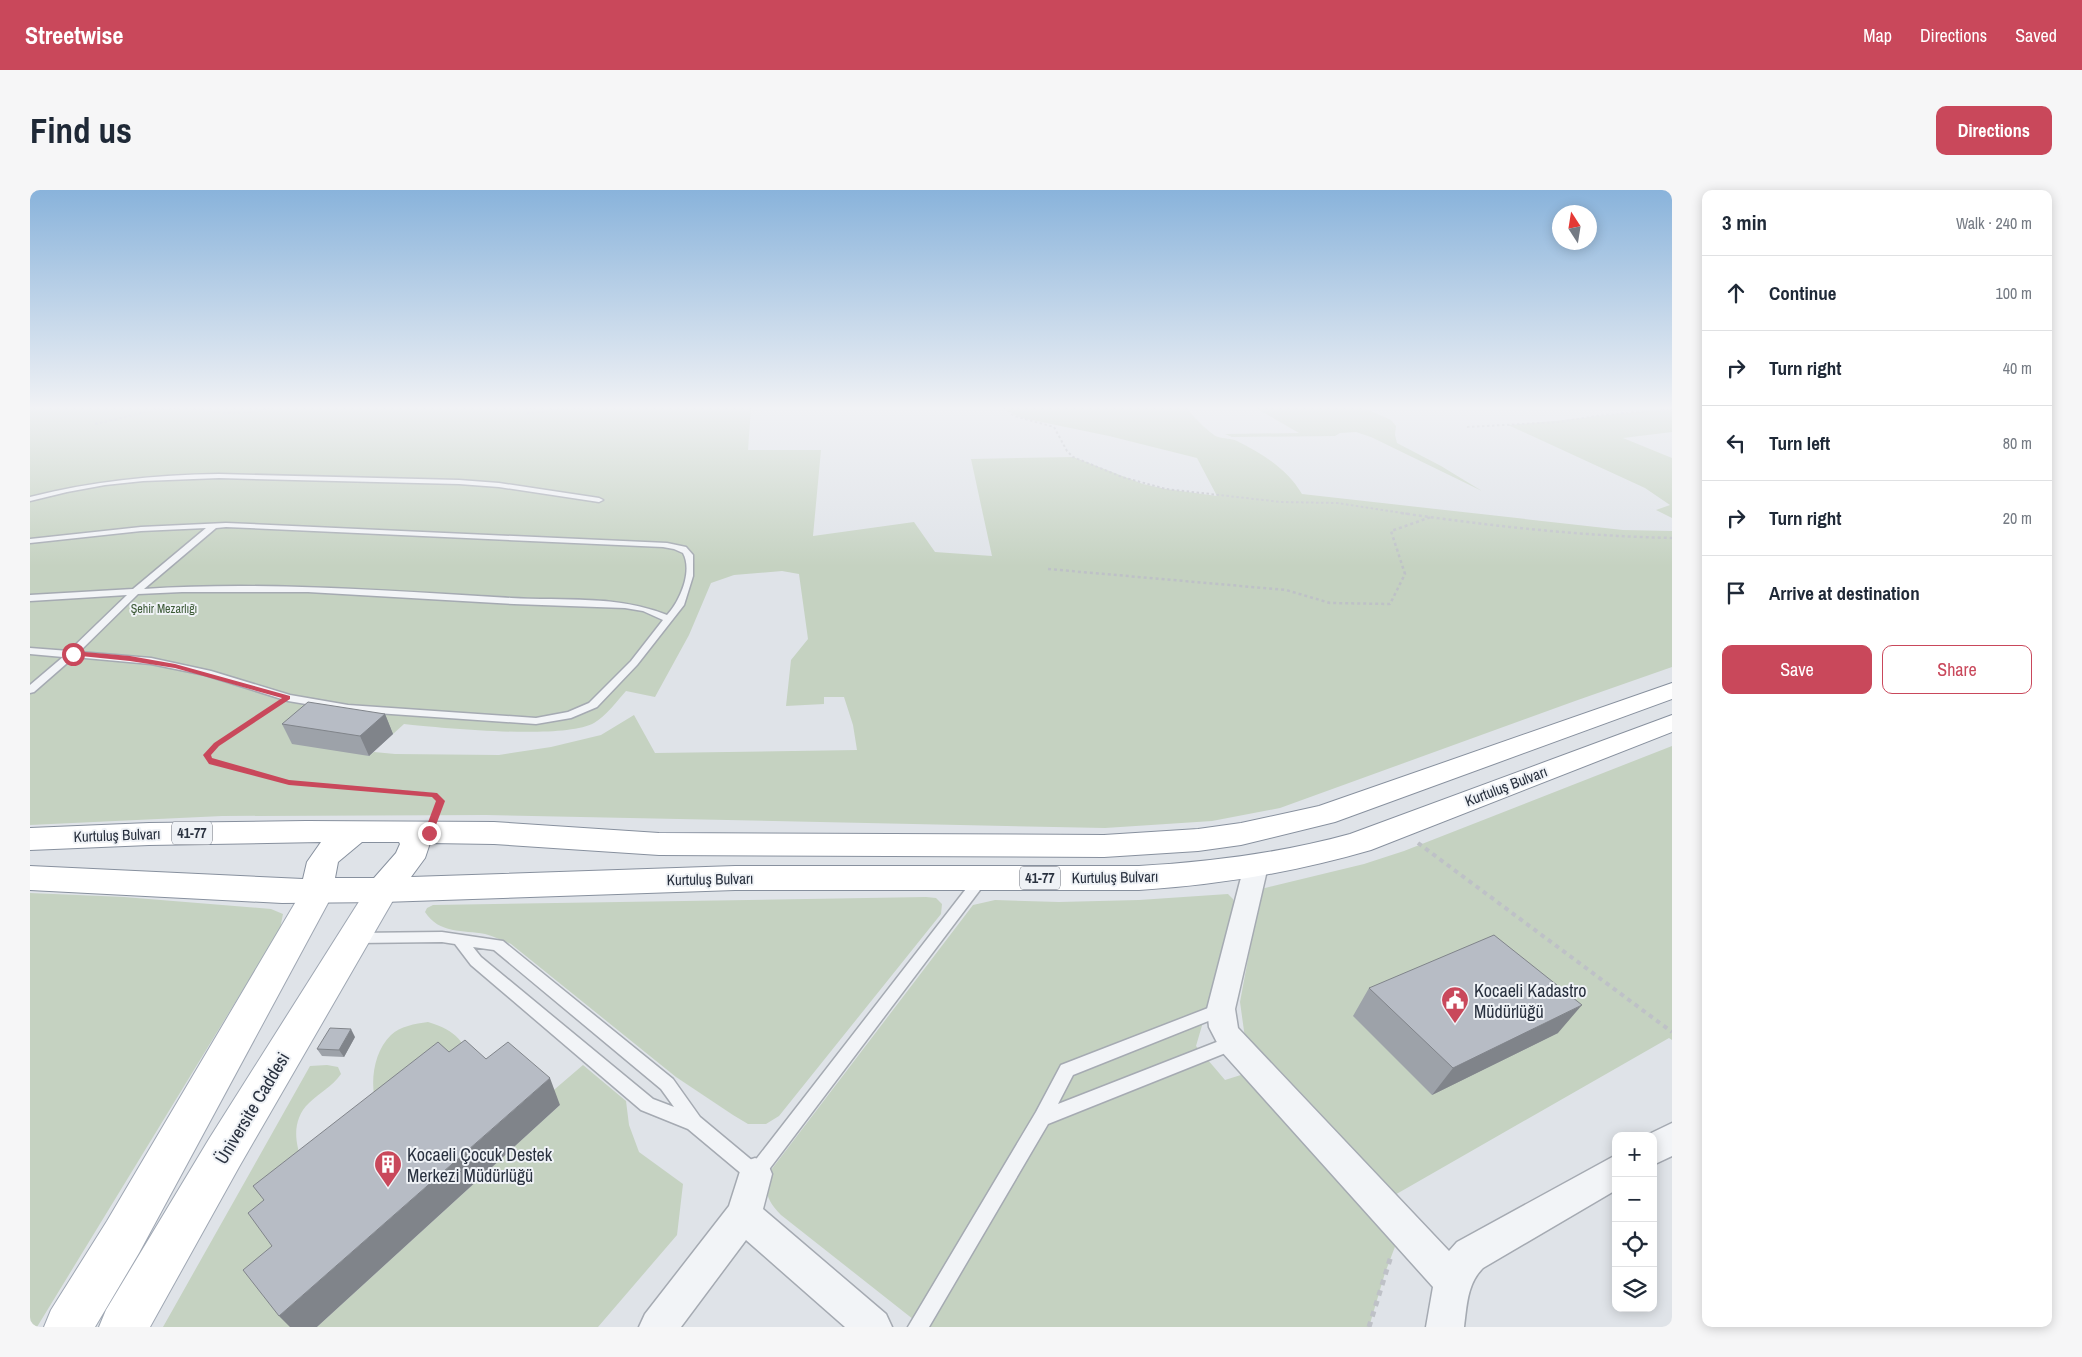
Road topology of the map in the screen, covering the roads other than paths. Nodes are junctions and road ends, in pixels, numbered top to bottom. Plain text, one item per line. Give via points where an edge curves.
1 (30, 499) edge
2 (599, 500) dead end
3 (212, 526) junction
4 (30, 542) edge
5 (136, 591) junction
6 (30, 598) edge
7 (669, 619) junction
8 (30, 651) edge
9 (73, 654) junction
10 (30, 690) edge
11 (1672, 690) edge
12 (1672, 723) edge
13 (355, 832) junction
14 (420, 833) junction
15 (30, 839) edge
16 (1256, 866) junction
17 (30, 878) edge
18 (981, 878) junction
19 (319, 890) junction
20 (383, 890) junction
21 (354, 938) junction
22 (460, 940) junction
23 (1221, 1009) junction
24 (1232, 1043) junction
25 (1042, 1118) junction
26 (694, 1123) junction
27 (1672, 1138) edge
28 (1657, 1147) edge
29 (1612, 1173) edge
30 (755, 1174) junction
31 (744, 1215) junction
32 (1454, 1283) junction
33 (68, 1327) edge
34 (123, 1327) edge
35 (658, 1327) edge
36 (873, 1327) edge
37 (918, 1327) edge
38 (1445, 1327) edge

1 - 2 lane via 109,483 203,476 459,482
3 - 4 lane via 141,529
3 - 5 lane
3 - 7 lane via 518,537 679,547 689,554 689,579 682,602
5 - 6 lane
5 - 7 lane via 308,589 625,605
5 - 9 lane
7 - 9 lane via 604,696 583,710 555,719 517,720 348,708 288,698 175,666 130,658
8 - 9 lane
9 - 10 lane
11 - 14 main road, 41-77 via 1325,815 1198,840 1104,846 803,846 659,844 494,833
12 - 16 main road, Kurtuluş Bulvarı / 41-77 via 1399,829 1322,853
13 - 14 main road, Kurtuluş Bulvarı
13 - 15 main road, Kurtuluş Bulvarı / 41-77
13 - 19 main road via 340,842 322,862 318,873
14 - 20 main road, Üniversite Caddesi via 410,858
16 - 18 main road, Kurtuluş Bulvarı / 41-77 via 1139,878
16 - 23 street
17 - 19 main road via 282,891
18 - 20 main road, Kurtuluş Bulvarı / 41-77 via 642,880
18 - 30 lane
19 - 20 main road, Kurtuluş Bulvarı
19 - 33 main road via 123,1237
20 - 21 main road, Üniversite Caddesi
21 - 22 lane via 418,936
21 - 34 main road, Üniversite Caddesi
22 - 26 lane via 476,961 646,1105
22 - 26 lane via 498,945 667,1084
23 - 24 street via 1224,1031
23 - 25 lane via 1066,1070
24 - 25 lane
24 - 32 street
25 - 37 lane
26 - 30 lane
27 - 28 street
29 - 32 street via 1470,1255 1461,1262
30 - 31 street
31 - 35 street
31 - 36 street
32 - 38 street

